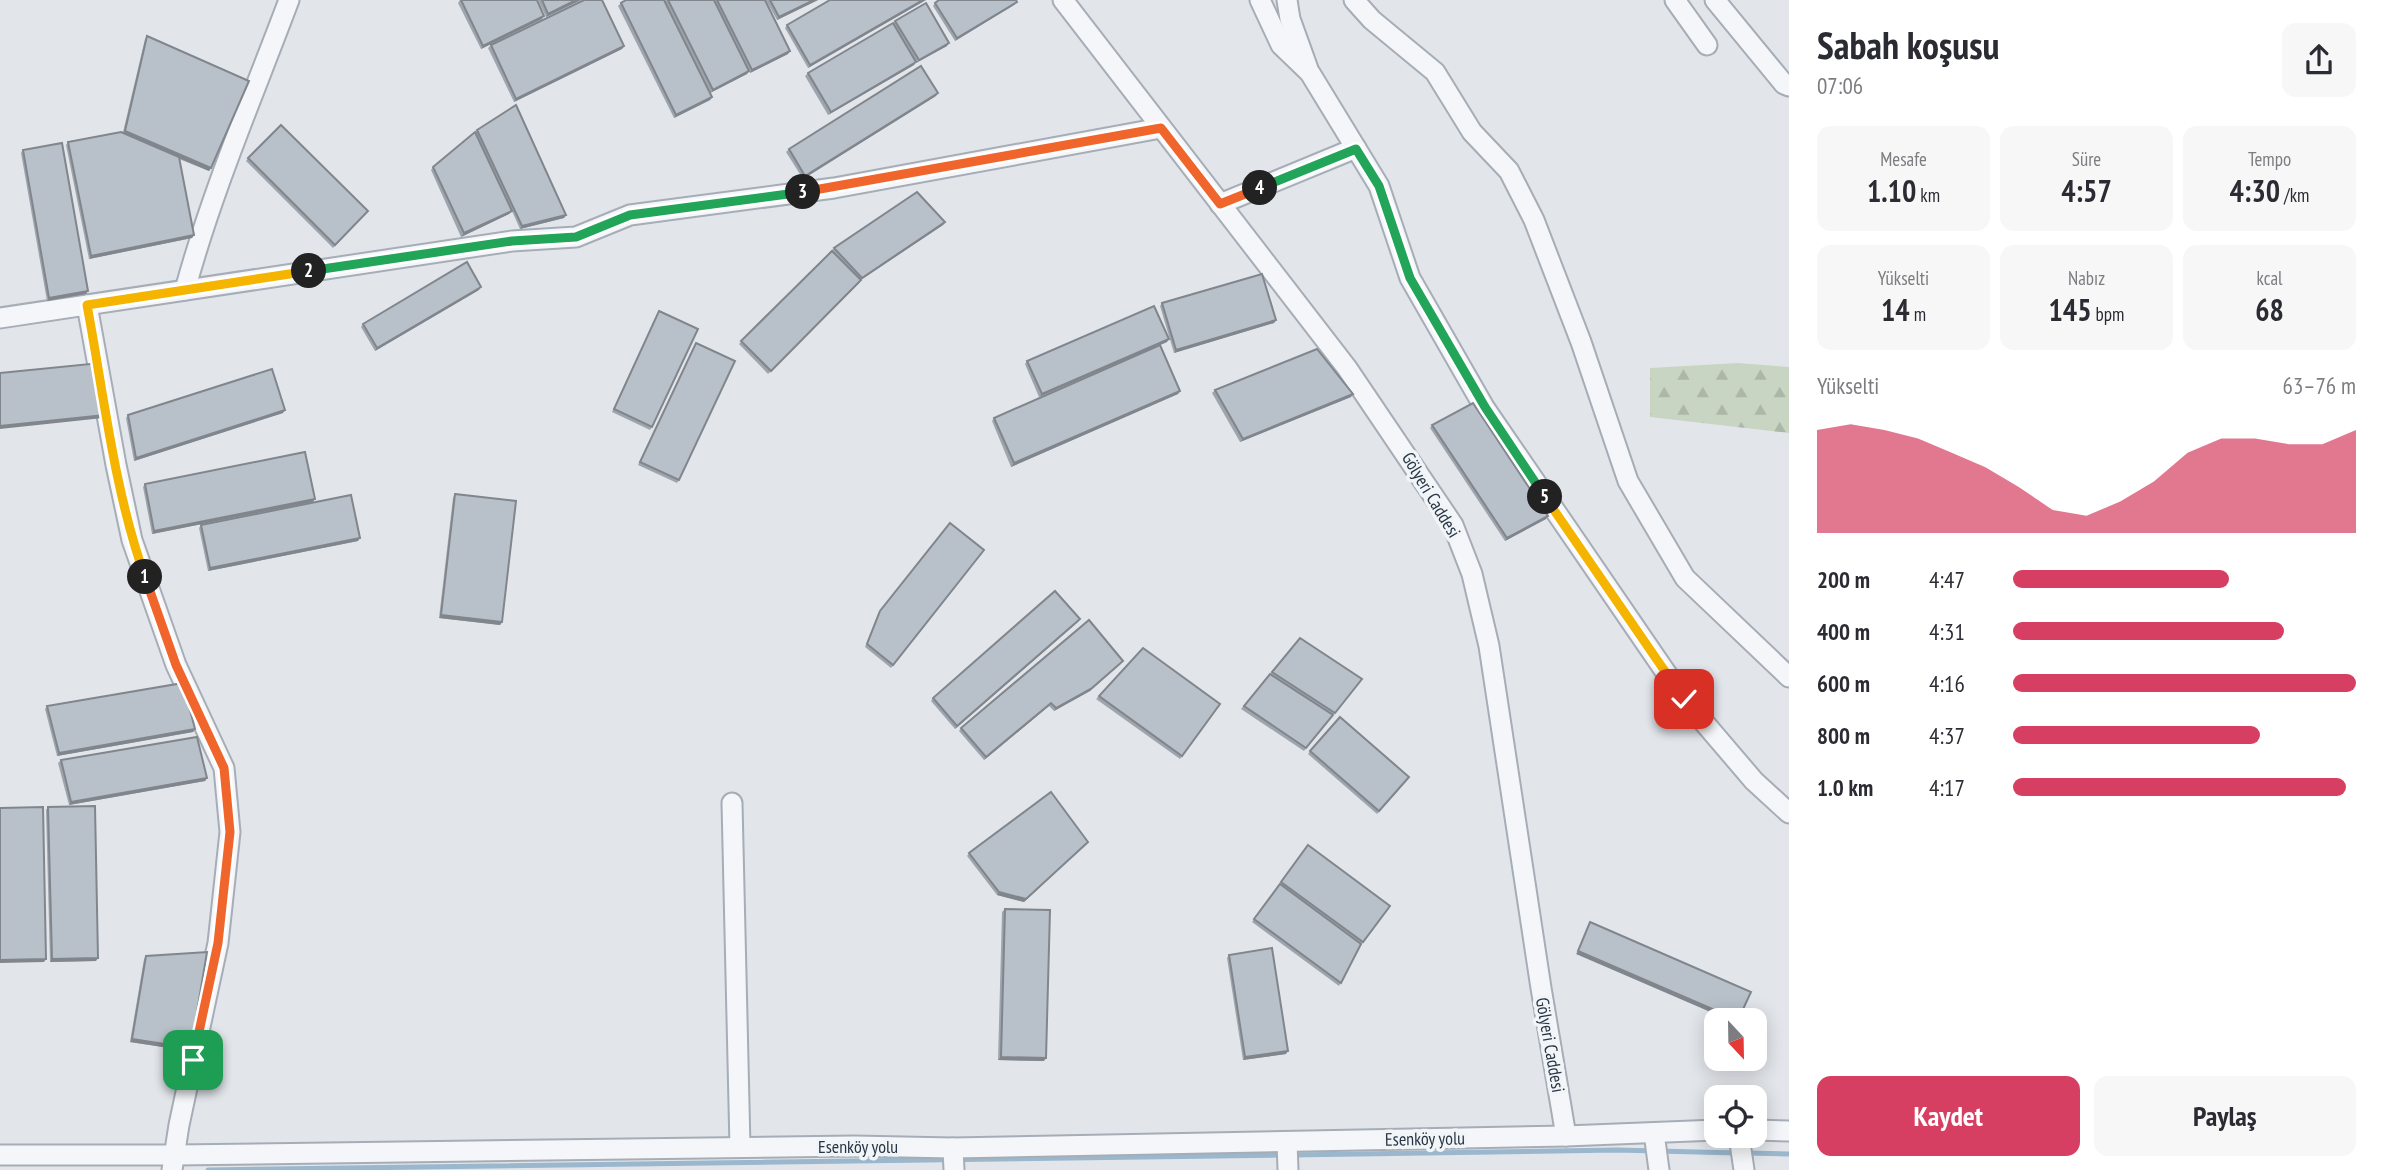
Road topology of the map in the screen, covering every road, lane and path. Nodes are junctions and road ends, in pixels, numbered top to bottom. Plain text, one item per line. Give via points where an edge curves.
1 (289, 0) edge
2 (1063, 0) edge
3 (1260, 0) edge
4 (1287, 0) edge
5 (1354, 0) edge
6 (1675, 0) edge
7 (1716, 0) edge
8 (1707, 45) dead end
9 (1310, 73) junction
10 (1789, 86) edge
11 (1161, 128) junction
12 (1356, 149) junction
13 (1220, 204) junction
14 (185, 290) junction
15 (87, 305) junction
16 (0, 318) edge
17 (1789, 677) edge
18 (732, 803) dead end
19 (1789, 813) edge
20 (1767, 1130) edge
21 (1789, 1131) edge
22 (1704, 1134) edge
23 (1566, 1136) junction
24 (740, 1147) junction
25 (1656, 1151) edge
26 (0, 1155) edge
27 (1287, 1156) edge
28 (953, 1159) edge
29 (173, 1163) edge

1 - 14 street via 228,158
2 - 11 street, Gölyeri Caddesi
3 - 9 street via 1281,45
4 - 9 street
5 - 17 street via 1371,20 1435,72 1472,132 1509,171 1534,220 1581,342 1628,481 1685,578
6 - 8 street
7 - 10 street
9 - 12 street
11 - 13 street, Gölyeri Caddesi
11 - 14 street via 834,188 630,215 576,237 512,241
12 - 13 street
12 - 19 street via 1379,186 1410,278 1485,407 1684,699 1754,781
13 - 23 street, Gölyeri Caddesi via 1347,368 1415,466 1453,525 1472,574 1489,646
14 - 15 street
15 - 16 street
15 - 29 street via 132,541 176,665 224,768 230,832 218,943
18 - 24 street
20 - 21 street
22 - 25 street, Esenköy yolu
23 - 25 street, Esenköy yolu
23 - 27 street, Esenköy yolu
24 - 28 street, Esenköy yolu via 854,1146
24 - 29 street, Esenköy yolu
26 - 29 street, Esenköy yolu
27 - 28 street, Esenköy yolu

